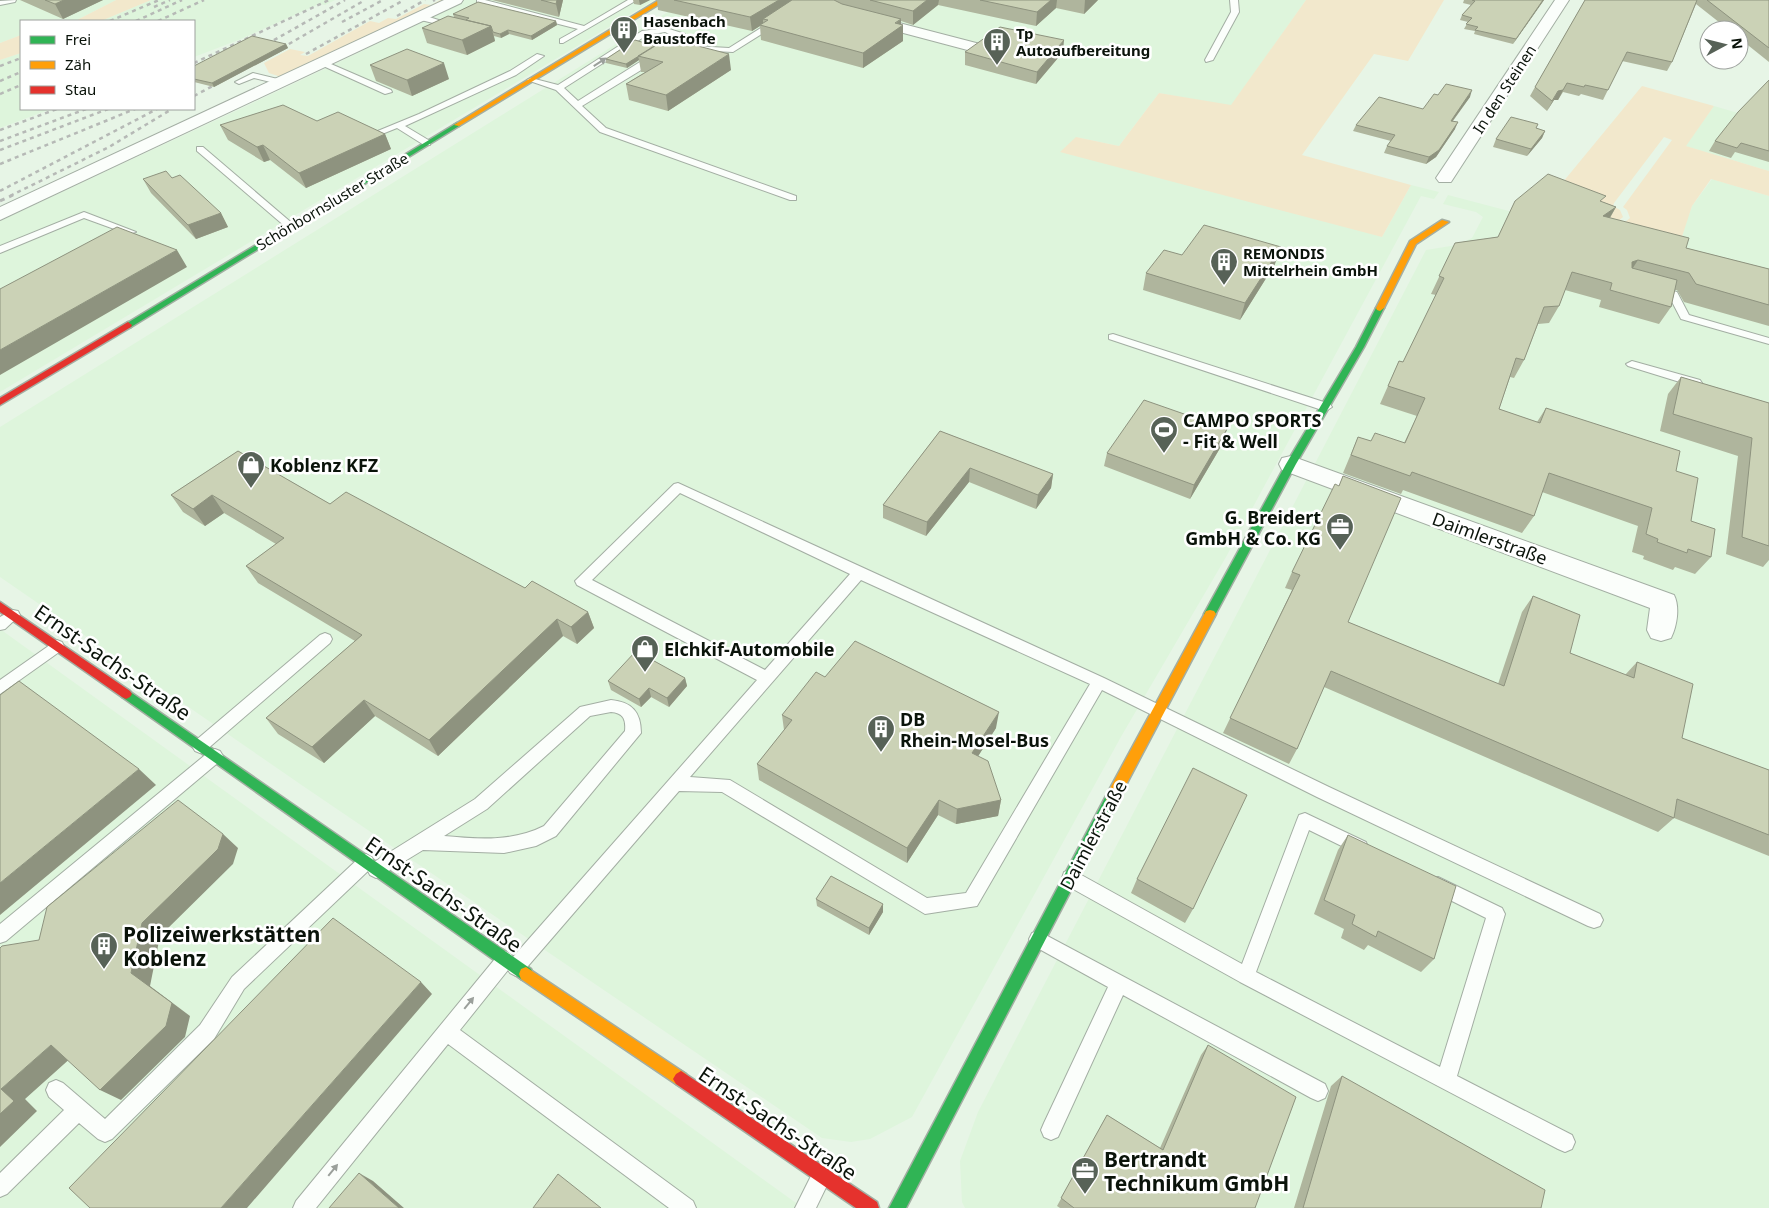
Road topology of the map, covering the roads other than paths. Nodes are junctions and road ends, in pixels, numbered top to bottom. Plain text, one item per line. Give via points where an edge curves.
1 (12, 0) edge
2 (456, 0) edge
3 (633, 0) edge
4 (663, 0) edge
5 (816, 0) edge
6 (1234, 0) edge
7 (1562, 0) edge
8 (479, 2) edge
9 (0, 3) edge
10 (785, 15) edge
11 (420, 17) junction
12 (457, 28) edge
13 (584, 28) junction
14 (563, 41) dead end
15 (676, 45) junction
16 (975, 47) edge
17 (540, 56) dead end
18 (1209, 60) dead end
19 (324, 63) junction
20 (531, 80) junction
21 (240, 82) dead end
22 (283, 83) junction
23 (559, 88) junction
24 (388, 92) edge
25 (576, 106) junction
26 (398, 125) junction
27 (372, 135) edge
28 (428, 143) junction
29 (200, 149) dead end
30 (1445, 178) dead end
31 (793, 198) dead end
32 (0, 214) edge
33 (1445, 222) dead end
34 (290, 226) junction
35 (122, 237) edge
36 (0, 250) edge
37 (1645, 287) edge
38 (1113, 337) dead end
39 (1769, 341) edge
40 (1632, 364) dead end
41 (1705, 385) edge
42 (0, 402) edge
43 (1326, 408) junction
44 (1291, 464) junction
45 (859, 573) junction
46 (0, 606) edge
47 (13, 615) junction
48 (0, 625) edge
49 (1660, 630) dead end
50 (324, 639) edge
51 (57, 646) junction
52 (767, 678) junction
53 (1098, 682) junction
54 (0, 688) edge
55 (1158, 711) junction
56 (200, 746) junction
57 (214, 756) junction
58 (675, 784) junction
59 (419, 842) junction
60 (1374, 854) edge
61 (371, 866) junction
62 (1070, 878) junction
63 (1427, 880) edge
64 (1594, 920) dead end
65 (0, 935) edge
66 (1038, 939) junction
67 (510, 964) junction
68 (1246, 976) junction
69 (1119, 983) junction
70 (446, 1031) junction
71 (1446, 1080) junction
72 (56, 1090) dead end
73 (1318, 1091) dead end
74 (79, 1109) junction
75 (1051, 1130) dead end
76 (1565, 1142) dead end
77 (822, 1176) junction
78 (0, 1187) edge
79 (303, 1208) edge
80 (686, 1208) edge
81 (805, 1208) edge
82 (870, 1208) edge
83 (896, 1208) edge

1 - 9 lane
2 - 11 street
3 - 13 lane
4 - 20 street, Schönbornsluster Straße
5 - 16 street via 848,14
6 - 18 lane via 1235,12
7 - 30 street, In den Steinen
8 - 13 lane
10 - 15 lane via 730,50
11 - 12 lane
11 - 19 street
13 - 14 lane
23 -> 15 lane via 645,33 666,30 678,33 682,39
15 - 25 lane
17 - 26 lane via 513,73
19 - 22 street
19 - 24 lane
20 - 23 lane
20 - 28 street, Schönbornsluster Straße
21 - 22 lane via 252,75
22 - 32 street
23 - 25 lane
25 - 31 lane via 603,130
26 - 27 lane
26 - 28 lane
28 - 34 street, Schönbornsluster Straße
29 - 34 lane
33 - 43 street, Daimlerstraße via 1413,243
34 - 42 street, Schönbornsluster Straße
35 - 36 lane via 130,232 84,215
37 - 39 lane via 1673,294 1685,317
38 - 43 lane
40 - 41 lane
43 - 44 street, Daimlerstraße
44 - 49 street, Daimlerstraße via 1664,602
44 - 55 street, Daimlerstraße
45 - 52 lane
45 - 52 lane via 678,487 582,581
45 - 53 lane
46 - 47 street, Ernst-Sachs-Straße
47 - 48 lane
47 - 51 street, Ernst-Sachs-Straße
50 - 56 lane
51 - 54 lane
51 - 56 street, Ernst-Sachs-Straße
52 - 58 lane
53 - 55 lane
53 - 58 lane via 971,900 925,906 724,785
55 - 62 street, Daimlerstraße
55 - 64 lane
56 - 57 street, Ernst-Sachs-Straße
57 - 61 street, Ernst-Sachs-Straße
57 - 65 lane
58 - 67 lane
59 - 59 lane via 481,804 585,711 612,706 623,707 630,712 634,722 633,733 550,831 538,839 519,844
59 - 61 lane
60 - 68 lane via 1305,820
61 - 67 street, Ernst-Sachs-Straße
61 - 74 lane via 238,983 206,1032 105,1132
62 - 66 street, Daimlerstraße
62 - 68 lane
63 - 71 lane via 1496,914
66 - 69 lane
66 - 83 street, Daimlerstraße
70 -> 67 lane
67 - 77 street, Ernst-Sachs-Straße
68 - 71 lane
69 - 73 lane
69 - 75 lane
79 -> 70 lane
70 - 80 lane
71 - 76 lane
72 - 74 lane
74 - 78 lane
77 - 81 lane
77 - 82 street, Ernst-Sachs-Straße

